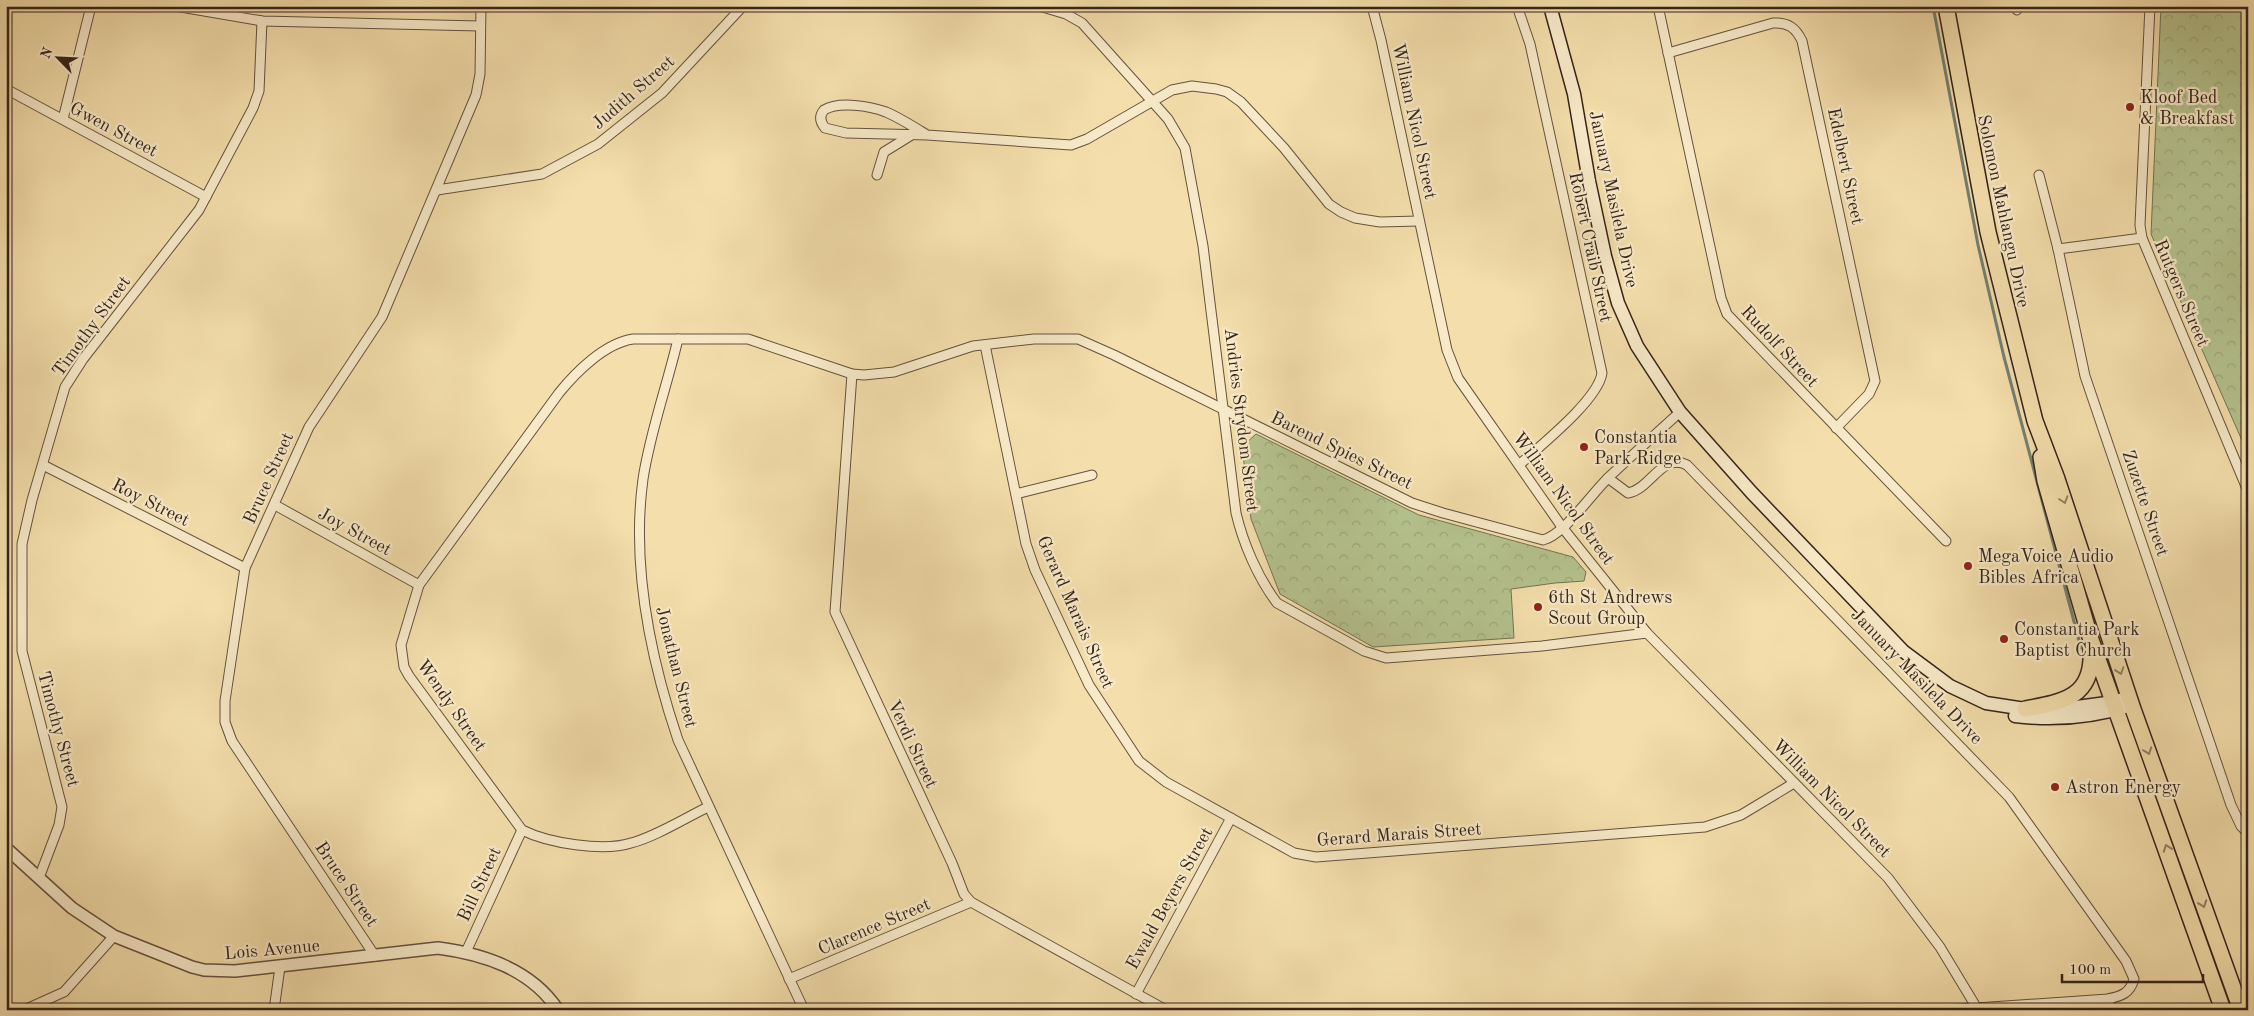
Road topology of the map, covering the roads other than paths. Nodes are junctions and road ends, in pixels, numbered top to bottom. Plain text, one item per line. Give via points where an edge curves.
1 (91, 6) edge
2 (175, 6) edge
3 (481, 6) edge
4 (743, 6) edge
5 (1039, 6) edge
6 (1372, 6) edge
7 (1517, 6) edge
8 (1550, 6) edge
9 (1658, 6) edge
10 (1946, 6) edge
11 (2150, 6) edge
12 (262, 21) junction
13 (480, 26) junction
14 (1668, 53) junction
15 (6, 89) edge
16 (1152, 102) junction
17 (63, 119) junction
18 (911, 135) junction
19 (927, 135) junction
20 (877, 175) dead end
21 (2039, 176) dead end
22 (437, 190) junction
23 (206, 197) junction
24 (1419, 221) junction
25 (2142, 238) junction
26 (2058, 249) junction
27 (678, 339) junction
28 (985, 345) junction
29 (852, 374) junction
30 (1222, 409) junction
31 (1680, 412) junction
32 (2035, 421) junction
33 (1836, 428) junction
34 (43, 465) junction
35 (1519, 465) junction
36 (1092, 475) dead end
37 (1608, 478) junction
38 (2248, 491) edge
39 (1016, 494) junction
40 (275, 505) junction
41 (1562, 527) junction
42 (1946, 541) dead end
43 (245, 568) junction
44 (419, 585) junction
45 (1647, 633) junction
46 (2090, 637) junction
47 (1908, 655) junction
48 (2123, 704) junction
49 (2025, 709) junction
50 (1794, 783) junction
51 (708, 807) junction
52 (1231, 818) junction
53 (522, 830) junction
54 (2248, 833) edge
55 (6, 848) edge
56 (39, 878) junction
57 (972, 902) junction
58 (114, 936) junction
59 (466, 952) junction
60 (375, 956) junction
61 (280, 967) junction
62 (789, 979) junction
63 (1136, 994) junction
64 (2108, 999) junction
65 (1978, 1008) edge
66 (1164, 1009) edge
67 (24, 1010) edge
68 (274, 1010) edge
69 (558, 1010) edge
70 (804, 1010) edge
71 (1947, 1010) edge
72 (2111, 1010) edge
73 (2223, 1010) edge
74 (2241, 1010) edge

1 - 17 street
2 - 12 street
3 - 13 street, Bruce Street
4 - 22 street, Judith Street via 662,93 598,144 542,174
5 - 16 street, Andries Strydom Street via 1077,18
6 - 24 street, William Nicol Street
7 - 35 street, Robert Craib Street via 1530,44 1602,373 1591,397
8 - 31 main road, January Masilela Drive via 1574,94 1601,237 1618,302 1637,346
9 - 14 street, Rudolf Street
10 - 32 main road, Solomon Mahlangu Drive via 1990,241
11 - 25 street, Rutgers Street
12 - 13 street
12 - 23 street, Timothy Street via 256,102
13 - 22 street, Bruce Street via 480,74 476,95
14 - 33 street, Rudolf Street via 1723,305 1733,322
14 - 33 street, Edelbert Street via 1783,22 1792,26 1802,41 1875,380 1869,394
15 - 17 street, Gwen Street
16 - 19 street via 1071,145
16 - 24 street via 1182,87 1227,92 1248,108 1329,204 1355,218 1380,222
16 - 30 street, Andries Strydom Street via 1175,129 1185,148 1202,239
17 - 23 street, Gwen Street
18 - 19 street
18 - 19 street via 830,130 823,126 821,116 824,110 834,106 876,109
18 - 20 street via 884,152
21 - 26 street, Zuzette Street
22 - 40 street, Bruce Street via 382,317 310,427
23 - 34 street, Timothy Street via 65,387
24 - 35 street, William Nicol Street via 1452,365
25 - 26 street
25 - 38 street, Rutgers Street
26 - 54 street, Zuzette Street via 2086,376 2231,805
27 - 29 street, Barend Spies Street via 755,340
27 - 44 street, Wendy Street via 633,340 617,344 567,384
27 - 51 street, Jonathan Street via 643,480 640,573 668,710
28 - 29 street, Barend Spies Street via 964,348 884,374
28 - 30 street, Barend Spies Street via 1034,339 1078,339
28 - 39 street, Gerard Marais Street
29 - 57 street, Verdi Street via 835,612 964,894
30 - 41 street, Barend Spies Street via 1430,509 1536,539 1549,538
30 - 45 street, Andries Strydom Street via 1238,522 1268,592 1276,603 1364,652 1395,657 1542,646
31 - 37 street, Barend Spies Street
31 - 47 main road, January Masilela Drive via 1752,493
32 - 46 main road, Solomon Mahlangu Drive via 2045,480
32 -> 48 main road, Solomon Mahlangu Drive via 2057,479
33 - 42 street, Rudolf Street
34 - 43 street, Roy Street
34 - 56 street, Timothy Street via 22,544 20,634 62,807 59,825
35 - 41 street, William Nicol Street
36 - 39 street
37 - 41 street, Barend Spies Street
37 - 64 street, January Masilela Drive via 1628,493 1636,492 1669,462 1687,465 1970,756 2009,797 2132,970 2132,988 2121,997
39 - 52 street, Gerard Marais Street via 1026,544 1036,570 1089,685 1122,738 1139,761 1157,777
40 - 43 street, Bruce Street
40 - 44 street, Joy Street
41 - 45 street, William Nicol Street
43 - 60 street, Bruce Street via 225,701 225,722 232,741
44 - 53 street, Wendy Street via 401,645 404,667
45 - 50 street, William Nicol Street
46 - 48 main road, Solomon Mahlangu Drive
46 - 49 main road via 2091,668 2081,689 2060,702
47 - 48 main road, January Masilela Drive via 1921,673 1945,691 1992,712 2058,718 2093,715
47 - 49 main road, January Masilela Drive via 1969,696 1986,703
48 - 49 main road, January Masilela Drive
73 -> 48 main road, Solomon Mahlangu Drive
48 -> 74 main road, Solomon Mahlangu Drive
50 - 52 street, Gerard Marais Street via 1741,815 1705,828 1316,856 1294,853
50 - 65 street, William Nicol Street via 1903,896
51 - 53 street via 633,843 618,846 564,842
51 - 62 street, Jonathan Street
52 - 63 street, Ewald Beyers Street
53 - 59 street, Bill Street
55 - 56 street, Lois Avenue
56 - 58 street, Lois Avenue via 72,908
57 - 62 street, Clarence Street
57 - 63 street, Verdi Street
58 - 61 street, Lois Avenue via 204,970
58 - 67 street via 64,992
59 - 60 street, Lois Avenue via 438,948
59 - 69 street, Lois Avenue via 512,969 542,990
60 - 61 street, Lois Avenue
61 - 68 street
62 - 70 street, Jonathan Street
63 - 66 street, Verdi Street
64 - 65 street
64 - 72 street
65 - 71 street

